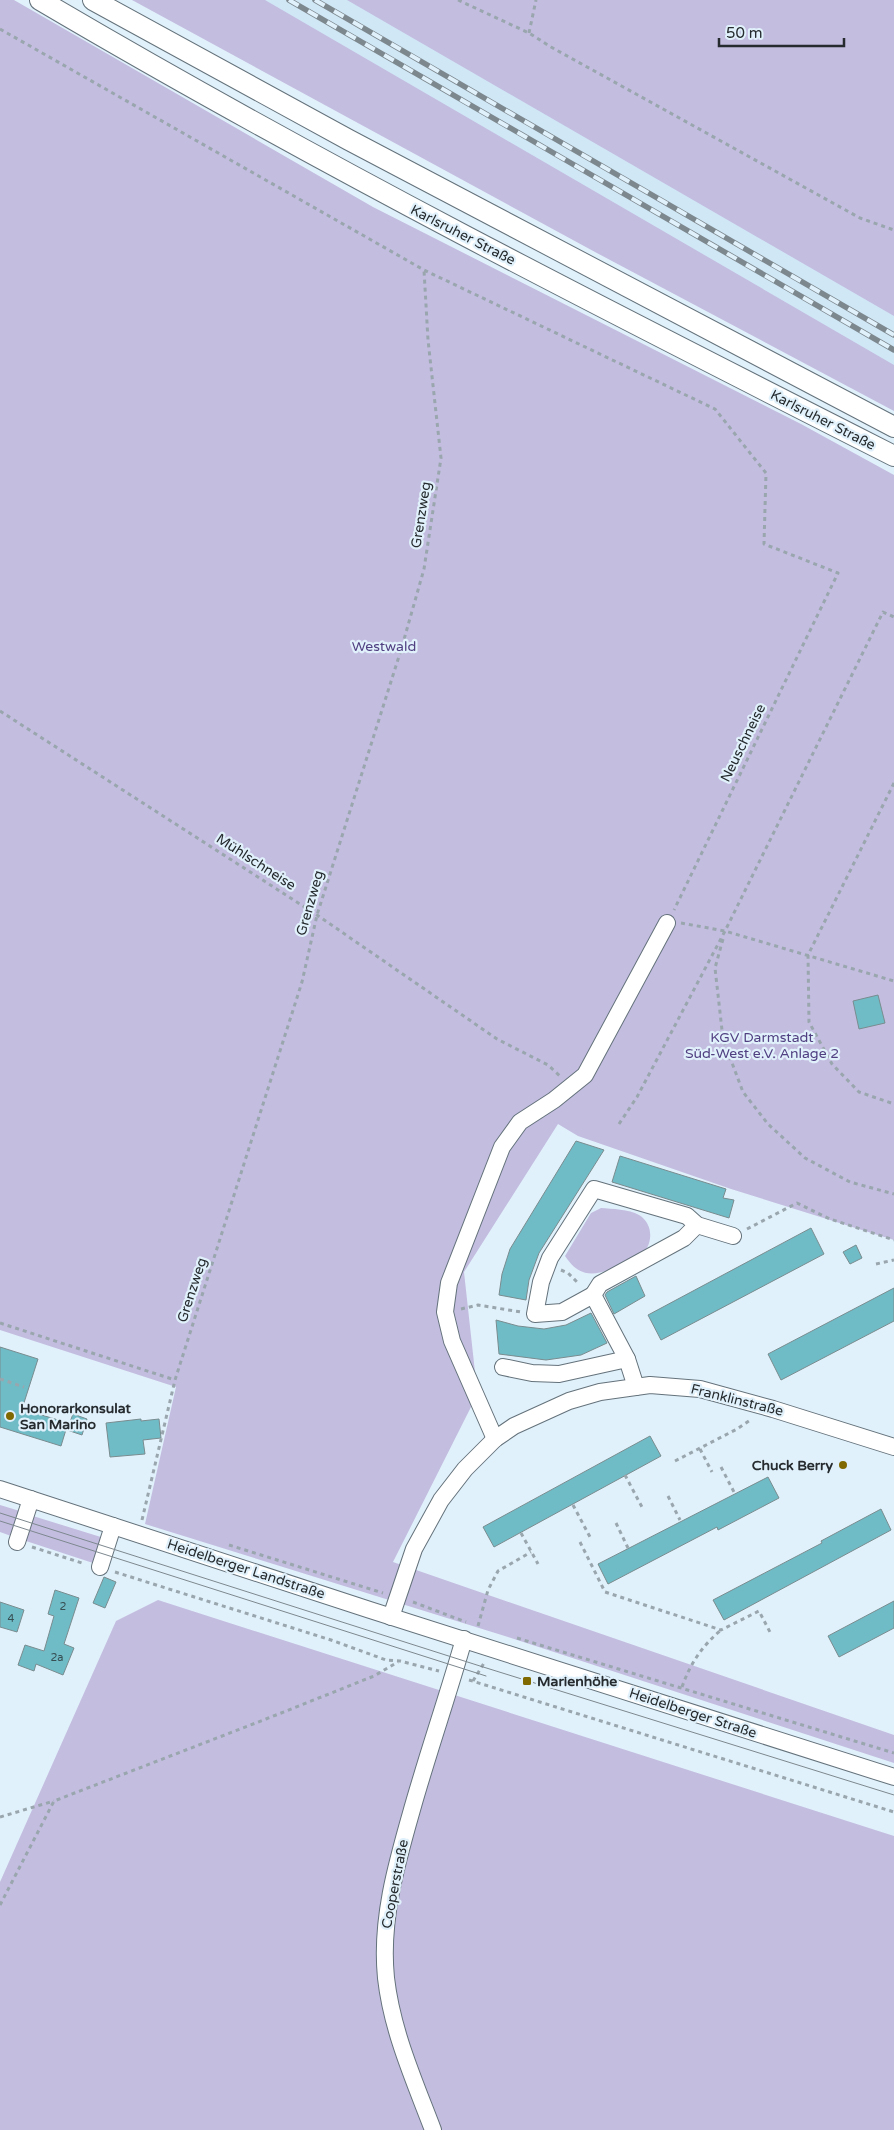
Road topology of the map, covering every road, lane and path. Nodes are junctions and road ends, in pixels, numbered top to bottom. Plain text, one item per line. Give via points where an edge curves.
1 (40, 0) edge
2 (93, 0) edge
3 (458, 0) edge
4 (536, 0) edge
5 (0, 29) edge
6 (529, 33) junction
7 (894, 230) edge
8 (424, 270) junction
9 (894, 427) edge
10 (894, 456) edge
11 (894, 617) edge
12 (0, 710) edge
13 (894, 783) edge
14 (317, 915) junction
15 (668, 923) junction
16 (726, 931) junction
17 (808, 955) junction
18 (894, 981) edge
19 (571, 1087) junction
20 (894, 1104) edge
21 (619, 1124) dead end
22 (894, 1194) edge
23 (696, 1226) junction
24 (733, 1236) joint
25 (894, 1240) edge
26 (894, 1260) edge
27 (548, 1264) junction
28 (876, 1264) dead end
29 (593, 1296) junction
30 (445, 1312) junction
31 (535, 1314) junction
32 (0, 1323) edge
33 (626, 1359) junction
34 (504, 1367) dead end
35 (0, 1379) edge
36 (175, 1380) junction
37 (24, 1387) dead end
38 (636, 1387) junction
39 (752, 1418) dead end
40 (495, 1438) junction
41 (894, 1447) edge
42 (700, 1449) junction
43 (675, 1461) dead end
44 (721, 1467) dead end
45 (712, 1472) dead end
46 (625, 1475) dead end
47 (0, 1489) edge
48 (735, 1494) dead end
49 (668, 1496) dead end
50 (31, 1499) junction
51 (573, 1505) dead end
52 (643, 1509) dead end
53 (680, 1520) dead end
54 (616, 1523) dead end
55 (113, 1526) junction
56 (137, 1533) junction
57 (522, 1533) dead end
58 (590, 1537) dead end
59 (17, 1542) joint
60 (580, 1542) dead end
61 (628, 1548) dead end
62 (531, 1552) junction
63 (538, 1564) dead end
64 (100, 1568) junction
65 (421, 1604) dead end
66 (391, 1617) junction
67 (478, 1626) junction
68 (487, 1629) dead end
69 (721, 1630) junction
70 (771, 1634) dead end
71 (512, 1636) dead end
72 (464, 1639) junction
73 (492, 1648) joint
74 (400, 1661) junction
75 (427, 1668) dead end
76 (473, 1681) dead end
77 (682, 1687) junction
78 (894, 1753) edge
79 (894, 1777) edge
80 (54, 1801) junction
81 (894, 1812) edge
82 (0, 1817) edge
83 (0, 1905) edge
84 (433, 2130) edge

1 - 10 main road, Karlsruher Straße via 162,72 406,206
2 - 9 main road, Karlsruher Straße via 349,140
3 - 6 path
4 - 6 path
5 - 8 path
6 - 7 path via 860,218
8 - 14 path, Grenzweg via 441,458 424,569
8 - 15 path, Neuschneise via 715,409 766,473 764,544 838,573
11 - 16 path via 883,612
12 - 14 path, Mühlschneise
13 - 17 path
14 - 19 path, Mühlschneise via 497,1039 548,1065
14 - 36 path, Grenzweg via 302,982
15 - 16 path
15 - 19 street via 585,1075
16 - 17 path
16 - 21 path via 637,1097
16 - 22 path via 715,968 723,1039 743,1092 768,1124 805,1158 850,1182
17 - 18 path
17 - 20 path via 809,1022 832,1064 859,1092
19 - 30 street via 520,1122 502,1148 449,1282
23 - 24 street
23 - 27 street via 687,1216 594,1189
23 - 29 street via 684,1238 600,1284
24 - 25 path via 797,1203 830,1219
26 - 28 path
27 - 29 path via 568,1272
27 - 31 street
29 - 31 street via 562,1312
29 - 33 street
30 - 31 path via 478,1305
30 - 40 street via 452,1341
32 - 36 path
33 - 34 street via 559,1374
33 - 38 street
35 - 37 path
36 - 56 path, Grenzweg via 145,1512
38 - 40 street, Franklinstraße via 569,1401
38 - 41 street, Franklinstraße via 650,1385 708,1391
39 - 42 path
40 - 66 street, Franklinstraße via 465,1469 427,1522 407,1566
42 - 43 path
42 - 45 path
44 - 48 path
46 - 52 path
47 - 50 street, Heidelberger Landstraße
49 - 53 path
50 - 55 street, Heidelberger Landstraße
50 - 59 street
51 - 58 path
54 - 61 path
55 - 56 street, Heidelberger Landstraße
55 - 64 street
56 - 66 street, Heidelberger Landstraße
57 - 62 path
59 - 64 path
60 - 69 path via 606,1592
62 - 63 path
62 - 67 path via 498,1571 488,1590
64 - 74 path via 331,1640 360,1652
65 - 67 path
66 - 72 street, Heidelberger Landstraße
67 - 68 path
69 - 70 path via 759,1611
69 - 77 path via 704,1645 686,1673
71 - 77 path
72 - 73 street, Heidelberger Landstraße
72 - 84 street, Cooperstraße via 400,1850 385,1931 386,1978 400,2045
73 - 79 street, Heidelberger Straße
74 - 75 path
74 - 80 path via 347,1687
76 - 81 path
77 - 78 path
80 - 82 path
80 - 83 path

